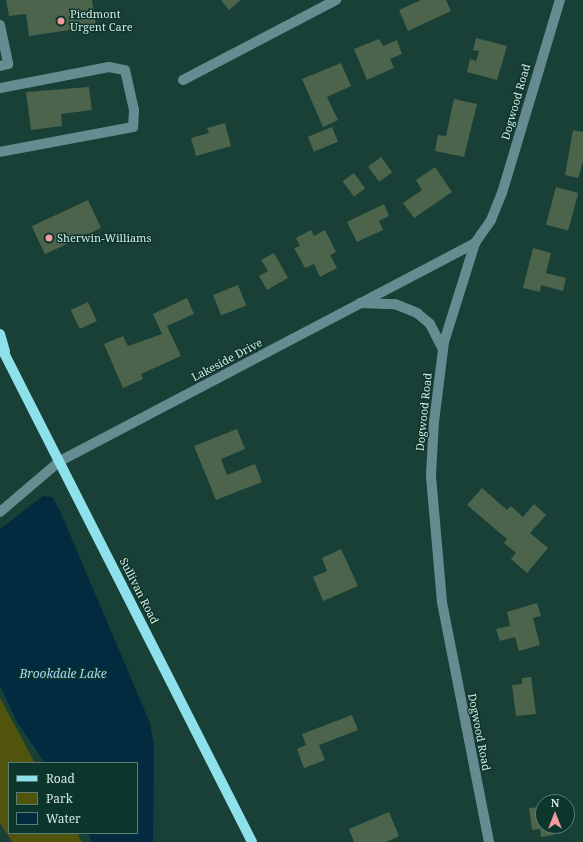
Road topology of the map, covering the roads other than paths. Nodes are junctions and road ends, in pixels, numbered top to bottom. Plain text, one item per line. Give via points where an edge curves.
1 (336, 0) edge
2 (560, 0) edge
3 (0, 25) edge
4 (0, 66) edge
5 (183, 80) dead end
6 (0, 88) edge
7 (0, 152) edge
8 (475, 243) junction
9 (360, 304) junction
10 (0, 334) edge
11 (2, 348) edge
12 (443, 350) junction
13 (60, 461) junction
14 (0, 512) edge
15 (252, 842) edge
16 (489, 842) edge

1 - 5 street
2 - 8 street, Dogwood Road via 502,193 491,220
3 - 4 street via 8,64
6 - 7 street via 109,67 125,70 134,110 133,127
8 - 9 street, Lakeside Drive
8 - 12 street, Dogwood Road
9 - 12 street via 395,304 417,313 430,324
9 - 13 street, Lakeside Drive
10 - 11 main road, Sullivan Road
11 - 13 main road, Sullivan Road
12 - 16 street, Dogwood Road via 431,474 435,534 442,602
13 - 14 street, Lakeside Drive
13 - 15 main road, Sullivan Road

